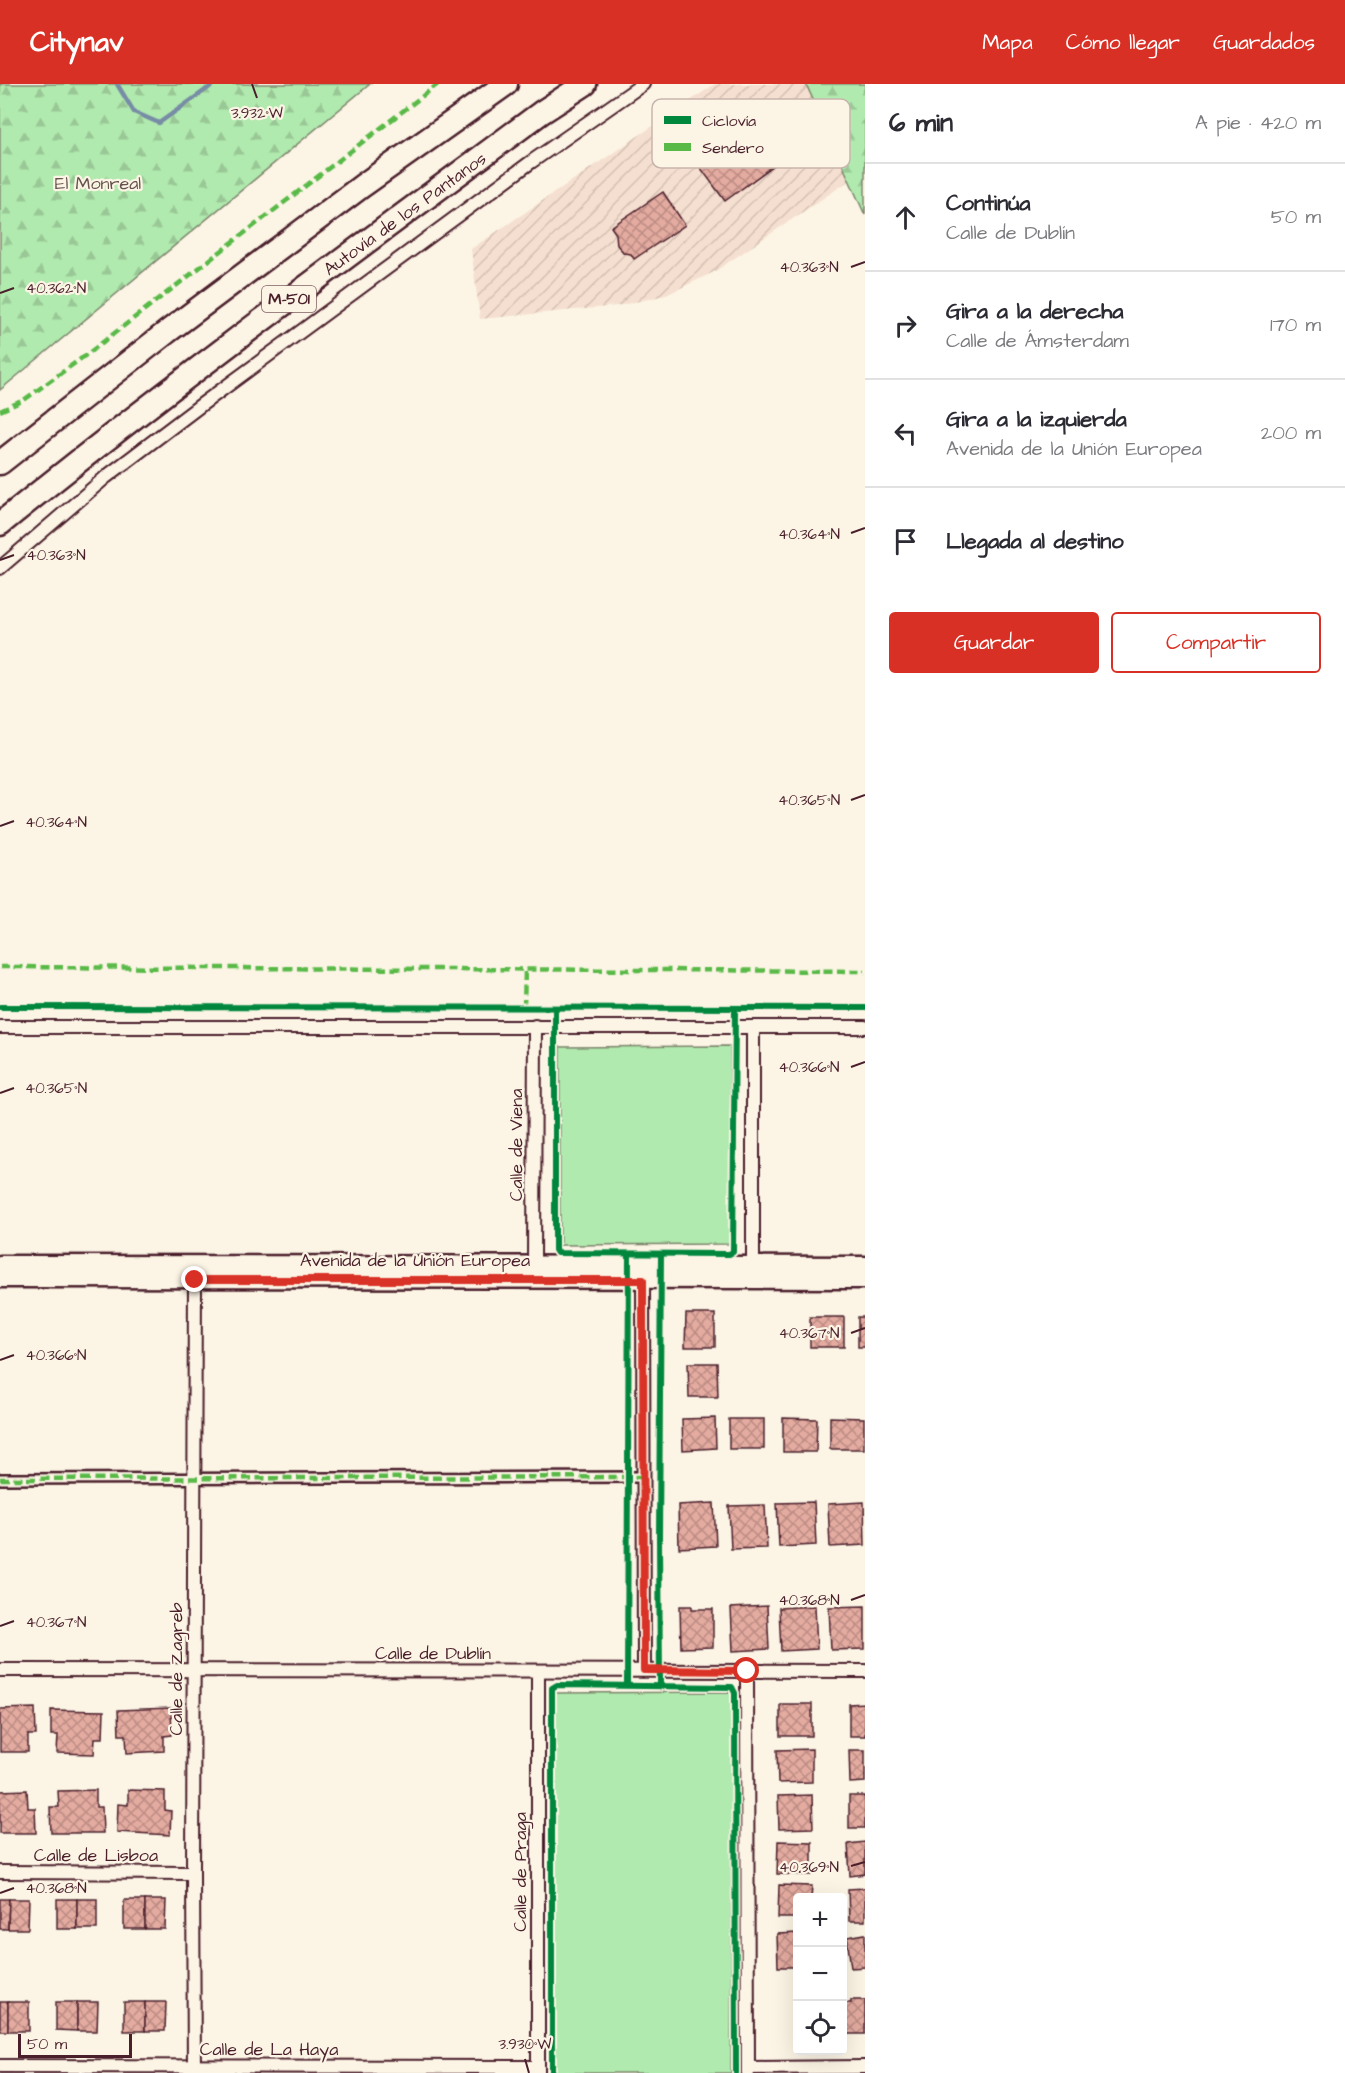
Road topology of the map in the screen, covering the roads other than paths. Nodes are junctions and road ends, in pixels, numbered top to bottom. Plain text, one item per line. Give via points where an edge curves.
1 (506, 84) edge
2 (585, 84) edge
3 (643, 84) edge
4 (0, 463) edge
5 (0, 524) edge
6 (0, 568) edge
7 (535, 1026) junction
8 (0, 1027) edge
9 (753, 1027) junction
10 (865, 1027) edge
11 (0, 1264) edge
12 (534, 1265) junction
13 (753, 1265) junction
14 (865, 1265) edge
15 (194, 1272) junction
16 (643, 1272) junction
17 (0, 1279) edge
18 (865, 1280) edge
19 (643, 1478) junction
20 (0, 1479) edge
21 (195, 1479) junction
22 (0, 1670) edge
23 (194, 1670) junction
24 (644, 1670) junction
25 (538, 1671) junction
26 (747, 1671) junction
27 (865, 1671) edge
28 (0, 1872) edge
29 (193, 1873) junction
30 (0, 2066) edge
31 (865, 2067) edge
32 (194, 2070) edge
33 (538, 2070) edge
34 (748, 2070) edge

1 - 4 highway, M-501 via 167,332
2 - 5 highway, Autovía de los Pantanos / M-501 via 265,317
3 - 6 street via 201,405 106,477
7 - 8 street
7 - 9 street
7 - 12 street, Calle de Viena
9 - 10 street
9 - 13 street
11 - 15 street, Avenida de la Unión Europea
12 - 15 street, Avenida de la Unión Europea
12 - 16 street, Avenida de la Unión Europea
13 - 14 street, Avenida de la Unión Europea
13 - 16 street, Avenida de la Unión Europea
15 - 16 street, Avenida de la Unión Europea
15 - 17 street, Avenida de la Unión Europea
15 - 21 street, Calle de Zagreb
16 - 18 street, Avenida de la Unión Europea
16 - 19 street
19 - 21 street
19 - 24 street
20 - 21 street
21 - 23 street, Calle de Zagreb
22 - 23 street, Calle de Dublín
23 - 25 street, Calle de Dublín
23 - 29 street, Calle de Zagreb
24 - 25 street, Calle de Dublín
24 - 26 street, Calle de Dublín
25 - 33 street, Calle de Praga
26 - 27 street, Calle de Dublín
26 - 34 street
28 - 29 street, Calle de Lisboa
29 - 32 street, Calle de Zagreb
30 - 32 street, Calle de La Haya
31 - 34 street
32 - 33 street, Calle de La Haya

